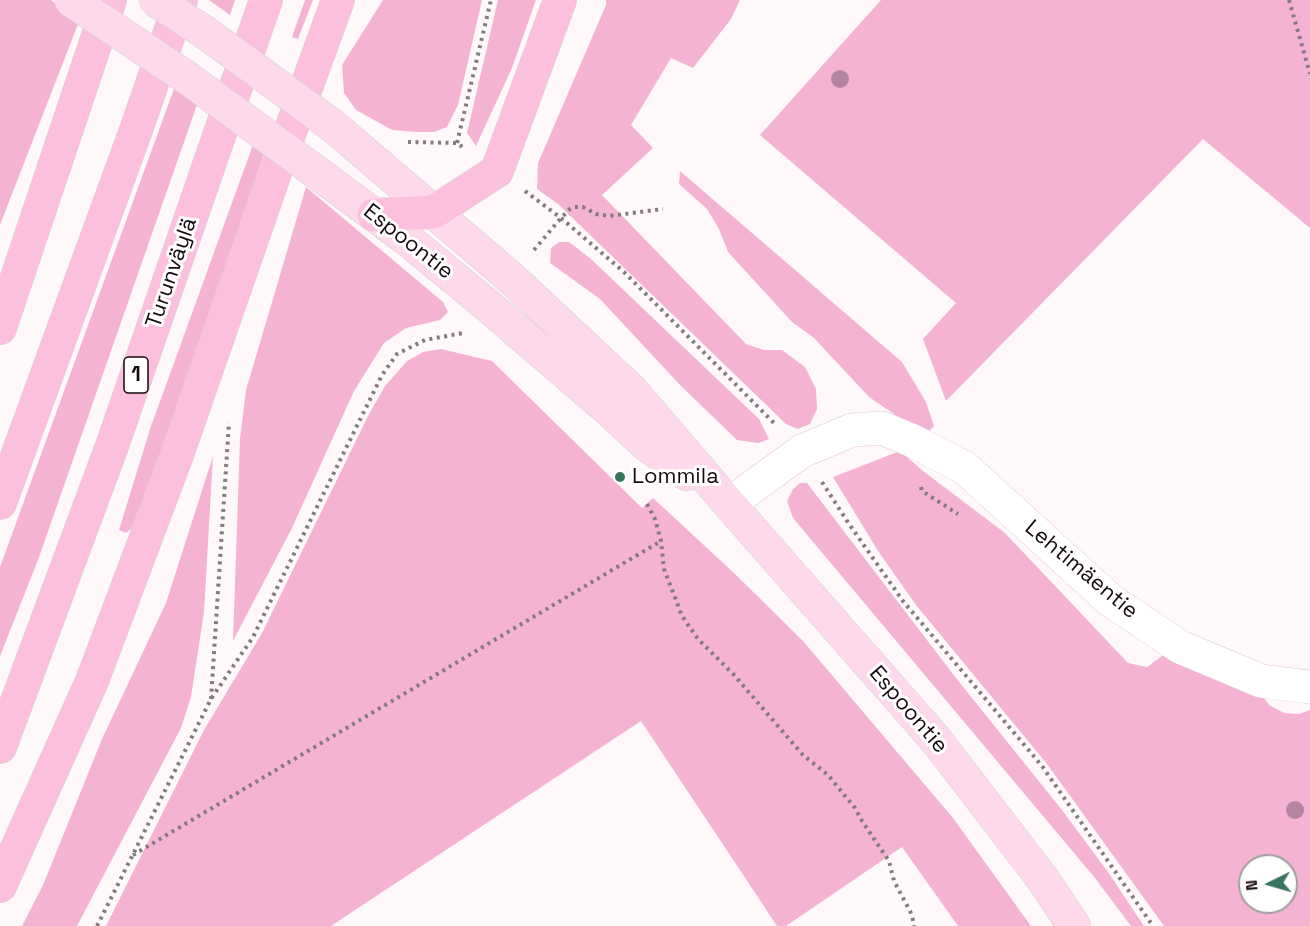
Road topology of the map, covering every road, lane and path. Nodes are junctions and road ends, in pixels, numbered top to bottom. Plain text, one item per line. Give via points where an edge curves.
1 (71, 0) edge
2 (110, 0) edge
3 (155, 0) edge
4 (182, 0) edge
5 (266, 0) edge
6 (338, 0) edge
7 (492, 0) edge
8 (560, 0) edge
9 (1289, 0) edge
10 (1310, 74) edge
11 (405, 142) dead end
12 (457, 143) junction
13 (497, 171) junction
14 (663, 209) dead end
15 (434, 212) junction
16 (374, 215) junction
17 (561, 218) junction
18 (0, 328) edge
19 (464, 333) dead end
20 (229, 412) dead end
21 (802, 451) junction
22 (0, 503) edge
23 (646, 504) dead end
24 (729, 504) junction
25 (661, 541) junction
26 (1310, 687) edge
27 (211, 699) junction
28 (0, 747) edge
29 (132, 856) junction
30 (0, 886) edge
31 (97, 926) edge
32 (914, 926) edge
33 (1074, 926) edge
34 (1153, 926) edge

1 - 16 main road, Espoontie, bridge via 186,77
2 - 18 highway
3 - 15 main road, Espoontie, bridge via 333,126
4 - 22 highway
5 - 28 highway, Turunväylä / 1 via 112,446
6 - 30 highway via 177,455 92,681
7 - 12 path
8 - 13 highway
9 - 10 path
11 - 12 path
12 - 13 path
13 - 15 highway
13 - 17 path
14 - 17 path via 609,216 574,207
15 - 16 highway
15 - 24 main road, Espoontie via 632,391
16 - 24 main road, Espoontie via 488,305 648,446
17 - 21 path via 624,272
19 - 27 path via 425,340 397,354 382,375 253,637
20 - 27 path
21 - 24 street, Lehtimäentie
21 - 26 street, Lehtimäentie via 852,430 882,428 913,441 965,468 1110,600 1180,647 1261,681
21 - 34 path via 903,601 1042,766
23 - 25 path
24 - 33 main road, Espoontie via 936,740
25 - 29 path
25 - 32 path via 664,569 682,616 698,639 855,808 889,861
27 - 29 path
29 - 31 path

